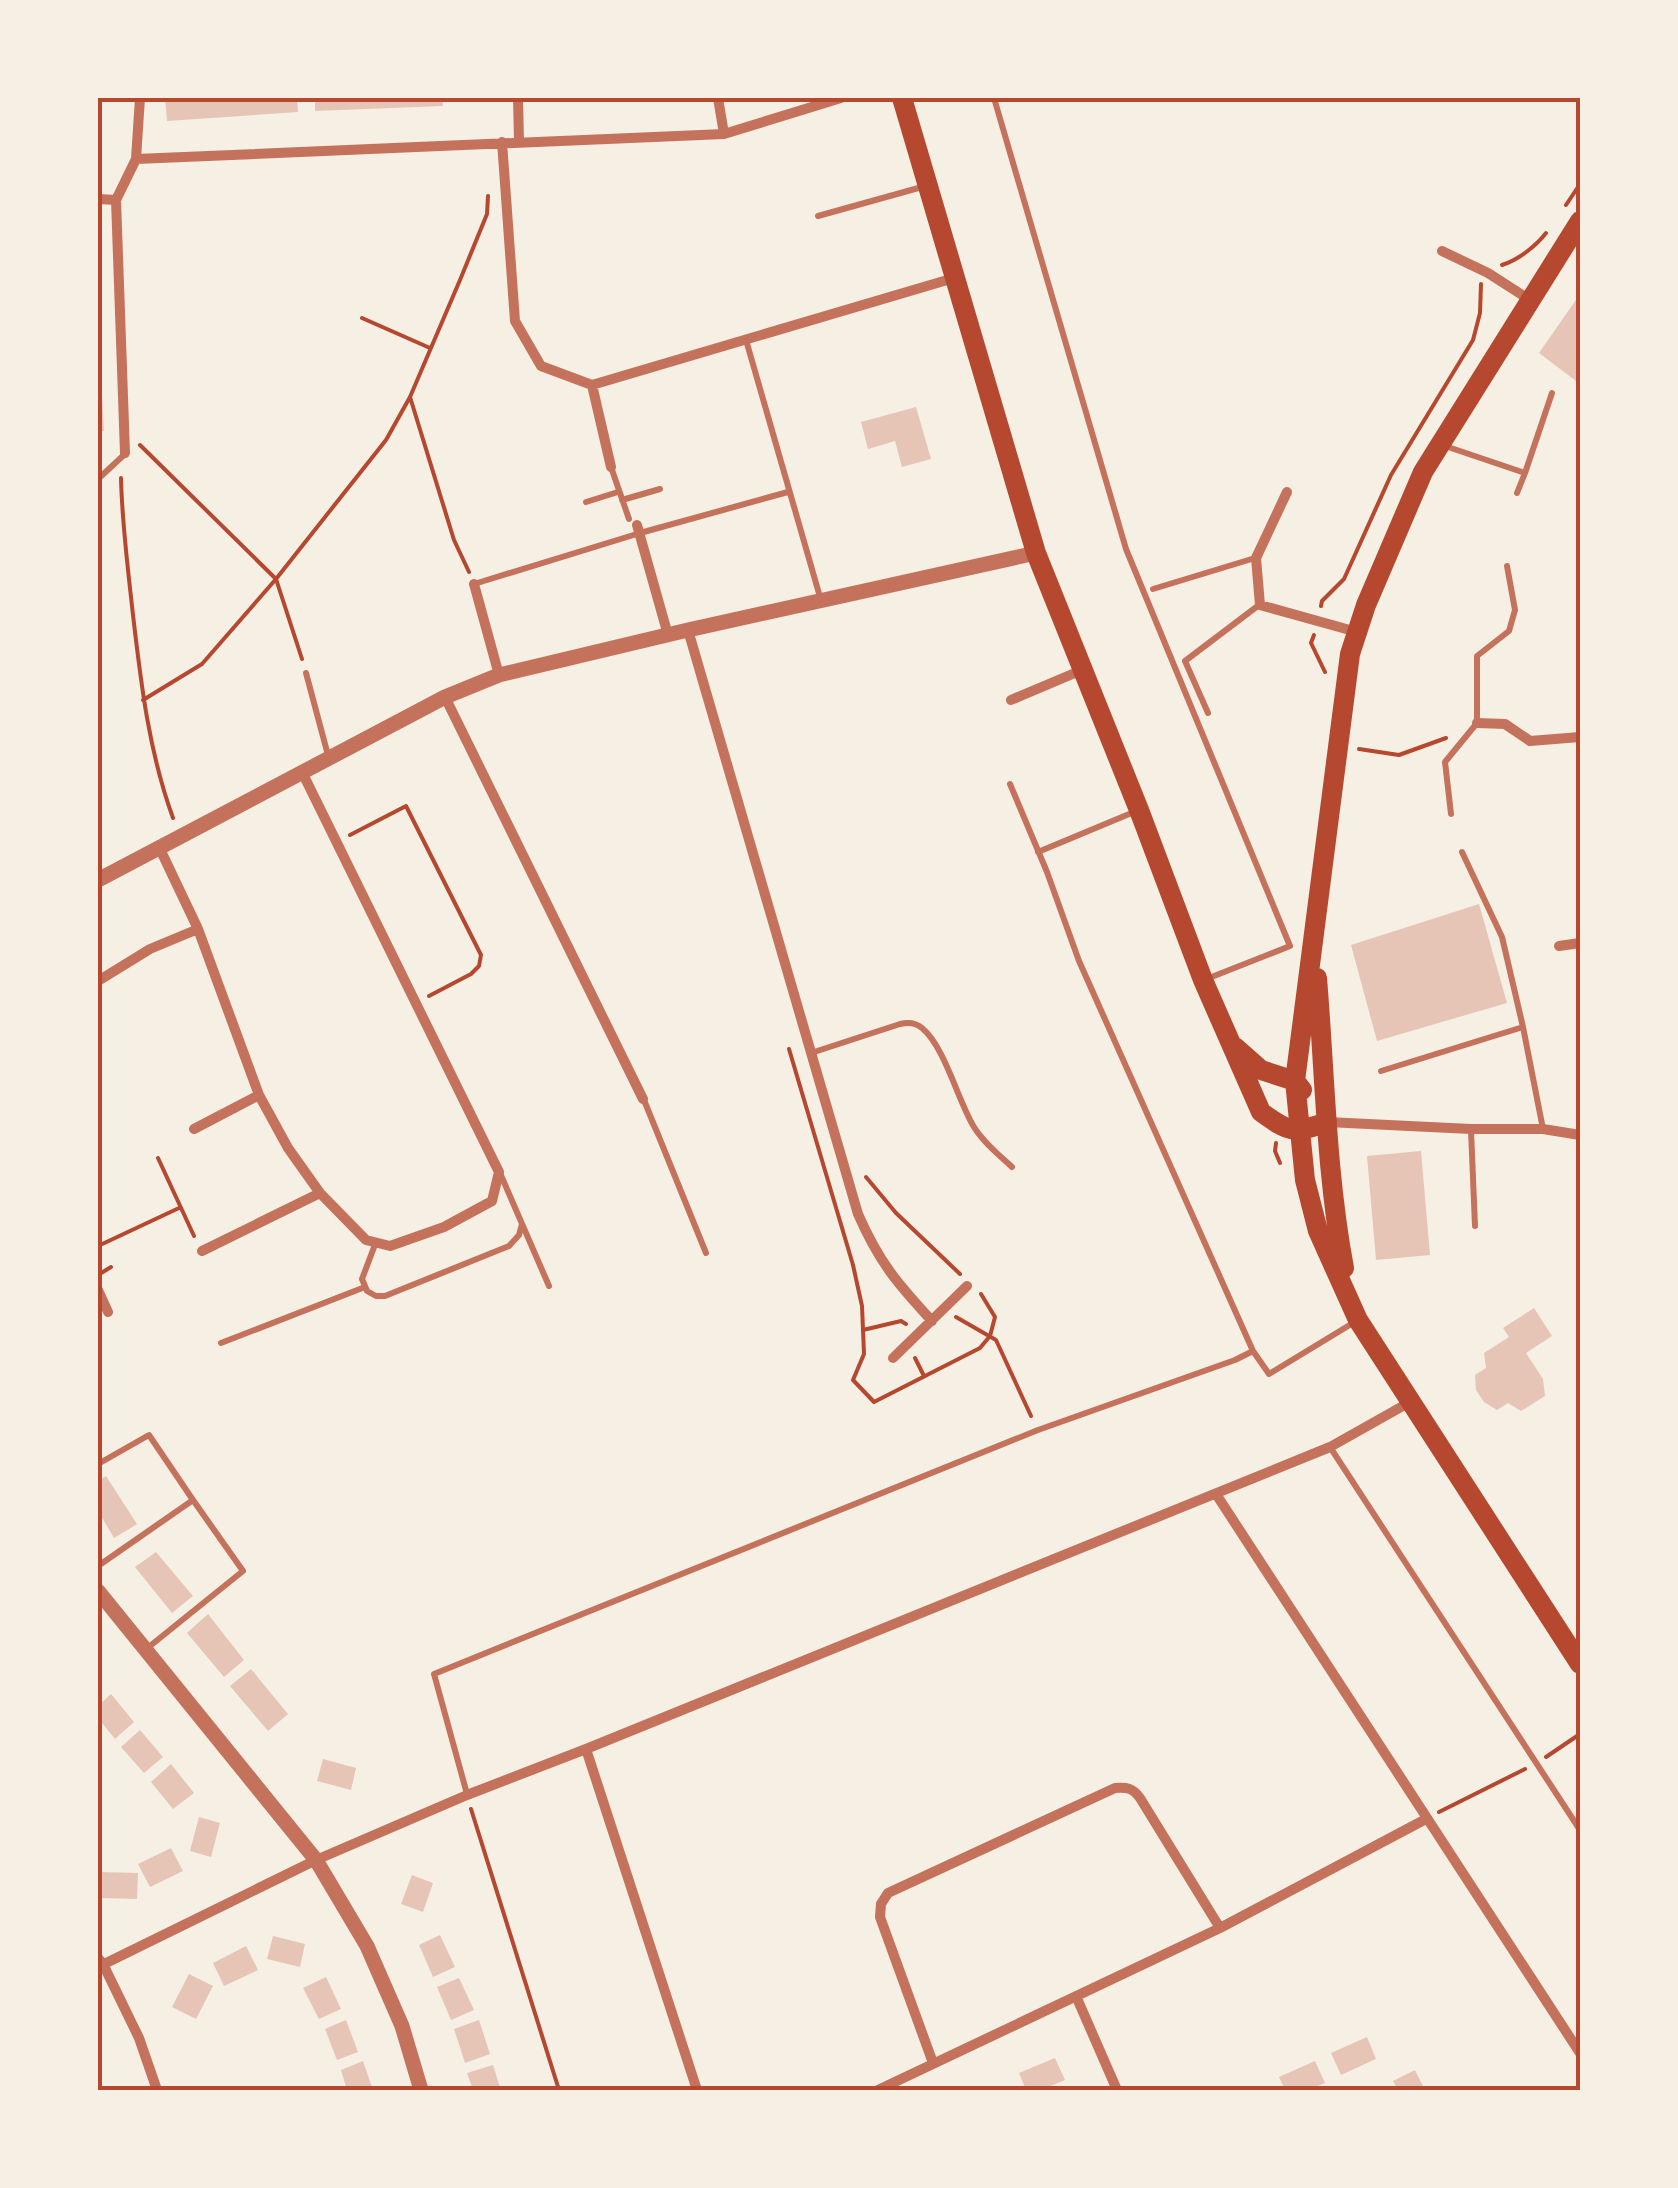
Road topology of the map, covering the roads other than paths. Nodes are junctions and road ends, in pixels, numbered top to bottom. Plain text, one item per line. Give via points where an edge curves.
1 (140, 98) edge
2 (518, 98) edge
3 (718, 98) edge
4 (842, 98) edge
5 (902, 98) edge
6 (994, 98) edge
7 (724, 134) junction
8 (502, 142) junction
9 (520, 142) junction
10 (136, 159) junction
11 (928, 186) junction
12 (98, 199) edge
13 (116, 200) junction
14 (818, 216) dead end
15 (1580, 222) edge
16 (1442, 251) dead end
17 (955, 277) junction
18 (1530, 301) junction
19 (746, 339) junction
20 (592, 385) junction
21 (1552, 393) dead end
22 (1439, 444) junction
23 (126, 453) joint
24 (611, 467) joint
25 (1524, 472) junction
26 (98, 479) edge
27 (660, 489) dead end
28 (788, 492) junction
29 (1286, 492) dead end
30 (1516, 493) dead end
31 (620, 496) junction
32 (586, 502) dead end
33 (635, 526) junction
34 (1036, 553) junction
35 (1256, 558) junction
36 (1507, 566) dead end
37 (474, 584) joint
38 (1153, 589) dead end
39 (822, 601) junction
40 (1260, 604) junction
41 (688, 630) junction
42 (1357, 632) junction
43 (668, 635) junction
44 (1082, 670) junction
45 (306, 673) road end
46 (498, 675) junction
47 (444, 697) junction
48 (1011, 700) dead end
49 (1208, 713) dead end
50 (1478, 724) junction
51 (1580, 737) edge
52 (329, 758) junction
53 (302, 772) junction
54 (1010, 784) dead end
55 (1139, 810) junction
56 (1451, 814) dead end
57 (160, 848) junction
58 (1038, 852) junction
59 (1462, 852) dead end
60 (98, 880) edge
61 (198, 929) junction
62 (1314, 936) junction
63 (1580, 943) edge
64 (1559, 946) dead end
65 (1203, 980) junction
66 (98, 981) edge
67 (1523, 1027) junction
68 (1230, 1043) junction
69 (810, 1054) junction
70 (1380, 1071) dead end
71 (1295, 1081) junction
72 (259, 1095) junction
73 (643, 1099) joint
74 (1327, 1122) junction
75 (194, 1129) dead end
76 (1471, 1129) junction
77 (1543, 1129) junction
78 (1300, 1132) junction
79 (1580, 1135) edge
80 (1012, 1167) dead end
81 (500, 1172) junction
82 (320, 1193) junction
83 (522, 1224) junction
84 (1475, 1226) dead end
85 (376, 1242) junction
86 (202, 1251) road end
87 (706, 1254) dead end
88 (550, 1286) dead end
89 (967, 1286) dead end
90 (365, 1287) junction
91 (98, 1290) edge
92 (1350, 1298) junction
93 (108, 1312) dead end
94 (1358, 1320) junction
95 (932, 1321) junction
96 (222, 1343) dead end
97 (1253, 1351) junction
98 (894, 1358) dead end
99 (1410, 1402) junction
100 (1330, 1447) junction
101 (98, 1464) edge
102 (1216, 1494) junction
103 (192, 1500) junction
104 (98, 1566) edge
105 (98, 1590) edge
106 (145, 1650) junction
107 (1580, 1664) edge
108 (586, 1749) junction
109 (467, 1795) junction
110 (1426, 1819) junction
111 (1580, 1830) edge
112 (316, 1860) junction
113 (1220, 1928) junction
114 (99, 1963) edge
115 (1076, 1996) junction
116 (1580, 2052) edge
117 (934, 2064) junction
118 (157, 2090) edge
119 (421, 2090) edge
120 (697, 2090) edge
121 (878, 2090) edge
122 (1117, 2090) edge

1 - 10 street
2 - 9 street
3 - 7 street
4 - 7 street
5 - 11 main road
6 - 65 lane via 1126,549 1290,946
7 - 9 street
8 - 9 street
8 - 10 street
8 - 20 street via 515,321 540,366
10 - 13 street
11 - 14 lane
11 - 17 main road
12 - 13 street
13 - 23 street
15 - 18 main road
16 - 18 street
17 - 19 street
17 - 34 main road
18 - 22 main road
19 - 20 street
19 - 28 lane
20 - 24 street
21 - 25 lane
22 - 25 lane
22 - 42 main road
23 - 26 lane
24 - 31 lane
25 - 30 lane
27 - 31 lane
28 - 33 lane
28 - 39 lane
29 - 35 street
31 - 32 lane
31 - 33 lane
33 - 37 lane
33 - 43 street
34 - 39 street
34 - 44 main road
35 - 38 lane
35 - 40 street
36 - 50 lane via 1515,610 1509,630 1477,656
37 - 46 street
39 - 41 street
40 - 42 street
40 - 49 lane via 1185,661
41 - 43 street
41 - 69 street
42 - 62 main road
43 - 46 street
44 - 48 street
44 - 55 main road
45 - 52 lane
46 - 47 street
47 - 52 street
47 - 73 street
50 - 51 street via 1505,724 1530,741
50 - 56 lane via 1445,762
52 - 53 street
53 - 57 street
53 - 81 street
54 - 58 lane
55 - 58 lane
55 - 65 main road
57 - 60 street
57 - 61 street
58 - 97 lane via 1079,961
59 - 67 lane via 1502,936
61 - 66 street
61 - 72 street
62 - 71 main road
62 - 74 main road
63 - 64 street
65 - 68 main road
67 - 70 lane
67 - 77 lane
68 - 71 main road via 1261,1070
68 - 78 main road via 1261,1112
69 - 80 lane via 907,1022 924,1029 981,1137
69 - 95 street via 873,1250
71 - 74 main road
71 - 78 main road
72 - 75 street
72 - 82 street
73 - 87 lane
74 - 76 street
74 - 78 main road
74 - 92 main road
76 - 77 street
76 - 84 lane
77 - 79 street
78 - 92 main road via 1318,1232
81 - 83 lane
81 - 85 street via 492,1201 444,1227 390,1246
82 - 85 street via 366,1240
82 - 86 street
83 - 88 lane
83 - 90 lane via 509,1246 386,1296
85 - 90 lane
89 - 95 street
90 - 96 lane
91 - 93 street
92 - 94 main road
94 - 97 lane via 1269,1374
94 - 99 main road
95 - 98 street
97 - 109 lane via 1038,1430 434,1674
99 - 100 street
99 - 107 main road
100 - 102 street
100 - 111 lane
101 - 103 lane via 149,1435
102 - 108 street
102 - 110 street
103 - 104 lane
103 - 106 lane via 243,1571
105 - 106 street
106 - 112 street
108 - 109 street
108 - 120 street
109 - 112 street
110 - 113 street
110 - 116 street
112 - 114 street
112 - 119 street via 374,1962
113 - 115 street
113 - 117 street via 1135,1790 1126,1787 888,1893 880,1917
114 - 118 street via 139,2038
115 - 117 street
115 - 122 street
117 - 121 street

